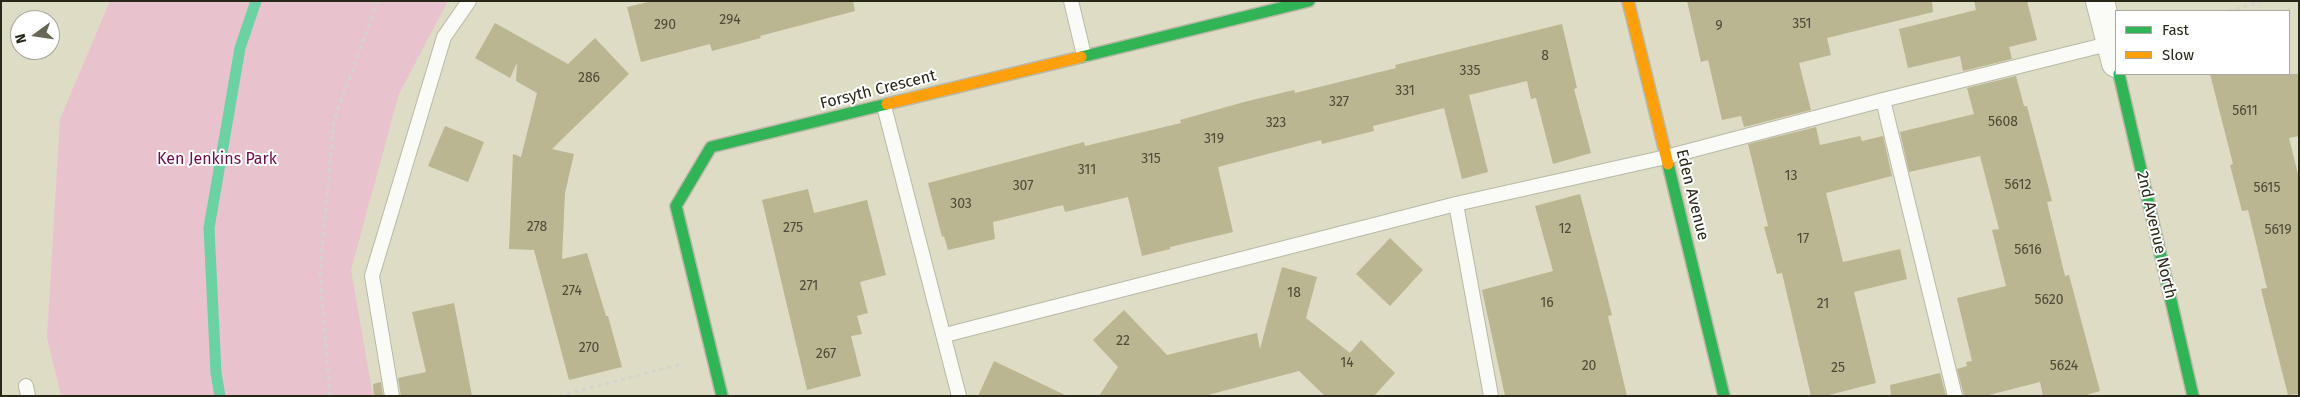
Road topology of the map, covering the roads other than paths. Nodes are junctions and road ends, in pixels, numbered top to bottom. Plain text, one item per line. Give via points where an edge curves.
1 (469, 1) edge
2 (1071, 1) edge
3 (1309, 1) edge
4 (1628, 1) edge
5 (2100, 1) edge
6 (2114, 53) edge
7 (1084, 55) junction
8 (2119, 75) edge
9 (1883, 100) junction
10 (884, 106) junction
11 (1666, 158) junction
12 (1456, 204) junction
13 (945, 335) junction
14 (392, 396) edge
15 (722, 396) edge
16 (959, 396) edge
17 (1490, 396) edge
18 (1724, 396) edge
19 (1955, 396) edge
20 (2193, 396) edge

1 - 14 lane via 444,37 372,276
2 - 7 lane
3 - 7 street, Forsyth Crescent
4 - 11 street, Eden Avenue
5 - 6 street
6 - 9 lane
7 - 10 street, Forsyth Crescent
8 - 20 street, 2nd Avenue North
9 - 11 lane
9 - 19 lane
10 - 13 lane
10 - 15 street, Forsyth Crescent via 711,147 676,206
11 - 12 lane
11 - 18 street, Eden Avenue
12 - 13 lane
12 - 17 lane
13 - 16 lane

